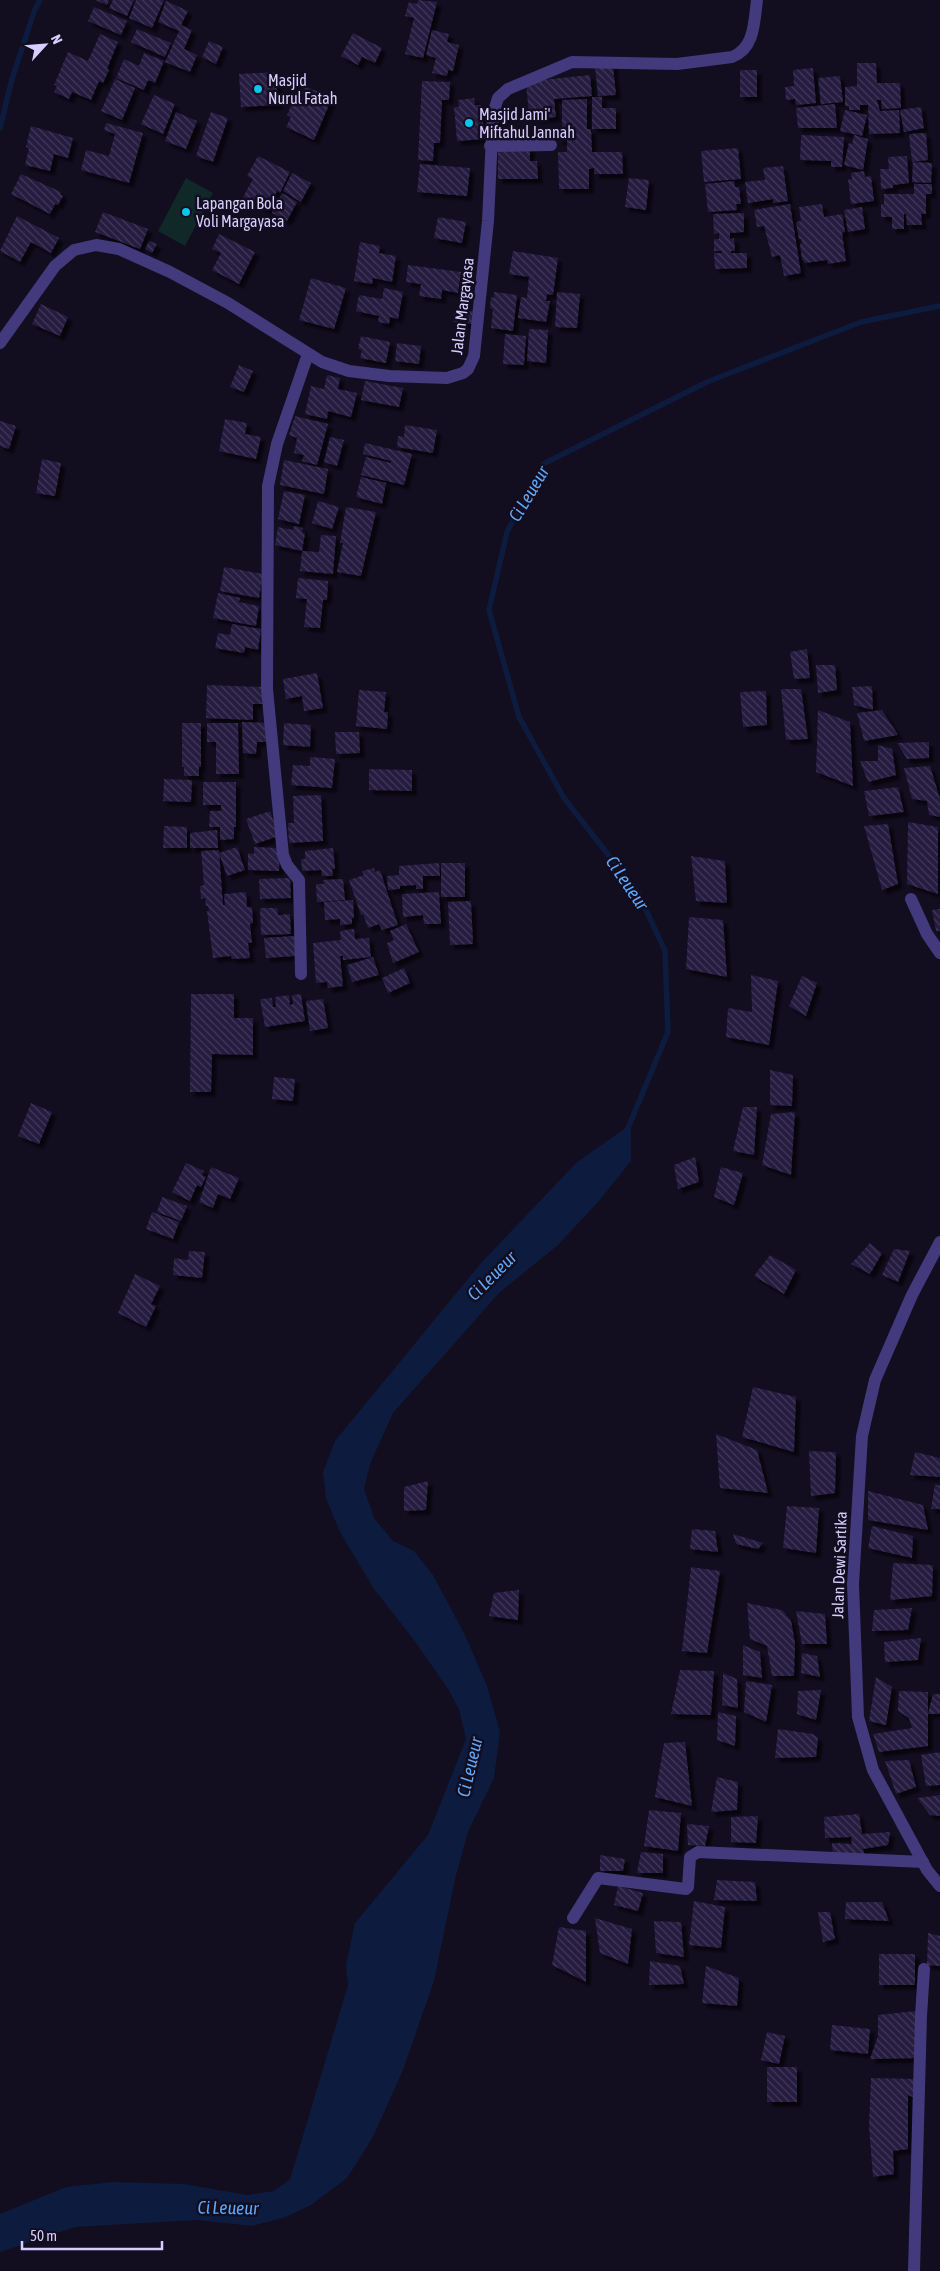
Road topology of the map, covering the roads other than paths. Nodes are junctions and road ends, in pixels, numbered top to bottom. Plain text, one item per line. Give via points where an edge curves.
1 (757, 0) edge
2 (551, 145) dead end
3 (490, 146) junction
4 (0, 343) edge
5 (308, 354) junction
6 (911, 899) dead end
7 (940, 953) edge
8 (302, 974) dead end
9 (940, 1242) edge
10 (923, 1862) junction
11 (940, 1886) edge
12 (573, 1918) dead end
13 (924, 1969) dead end
14 (914, 2271) edge

1 - 3 street, Jalan Margayasa via 750,42 740,54 732,57 677,64 572,62 514,85 502,94 495,105
2 - 3 street
3 - 5 street, Jalan Margayasa via 482,293 474,356 468,369 447,378 370,374 322,362
4 - 5 street, Jalan Margayasa via 55,266 74,250 96,244 119,249 170,272 228,303
5 - 8 street via 269,473 266,564 268,701 283,855 298,880
6 - 7 street
9 - 10 street, Jalan Dewi Sartika via 912,1295 875,1380 862,1436 853,1584 858,1717 873,1770
10 - 11 street, Jalan Dewi Sartika
10 - 12 street via 698,1852 690,1857 686,1889 598,1878
13 - 14 street

